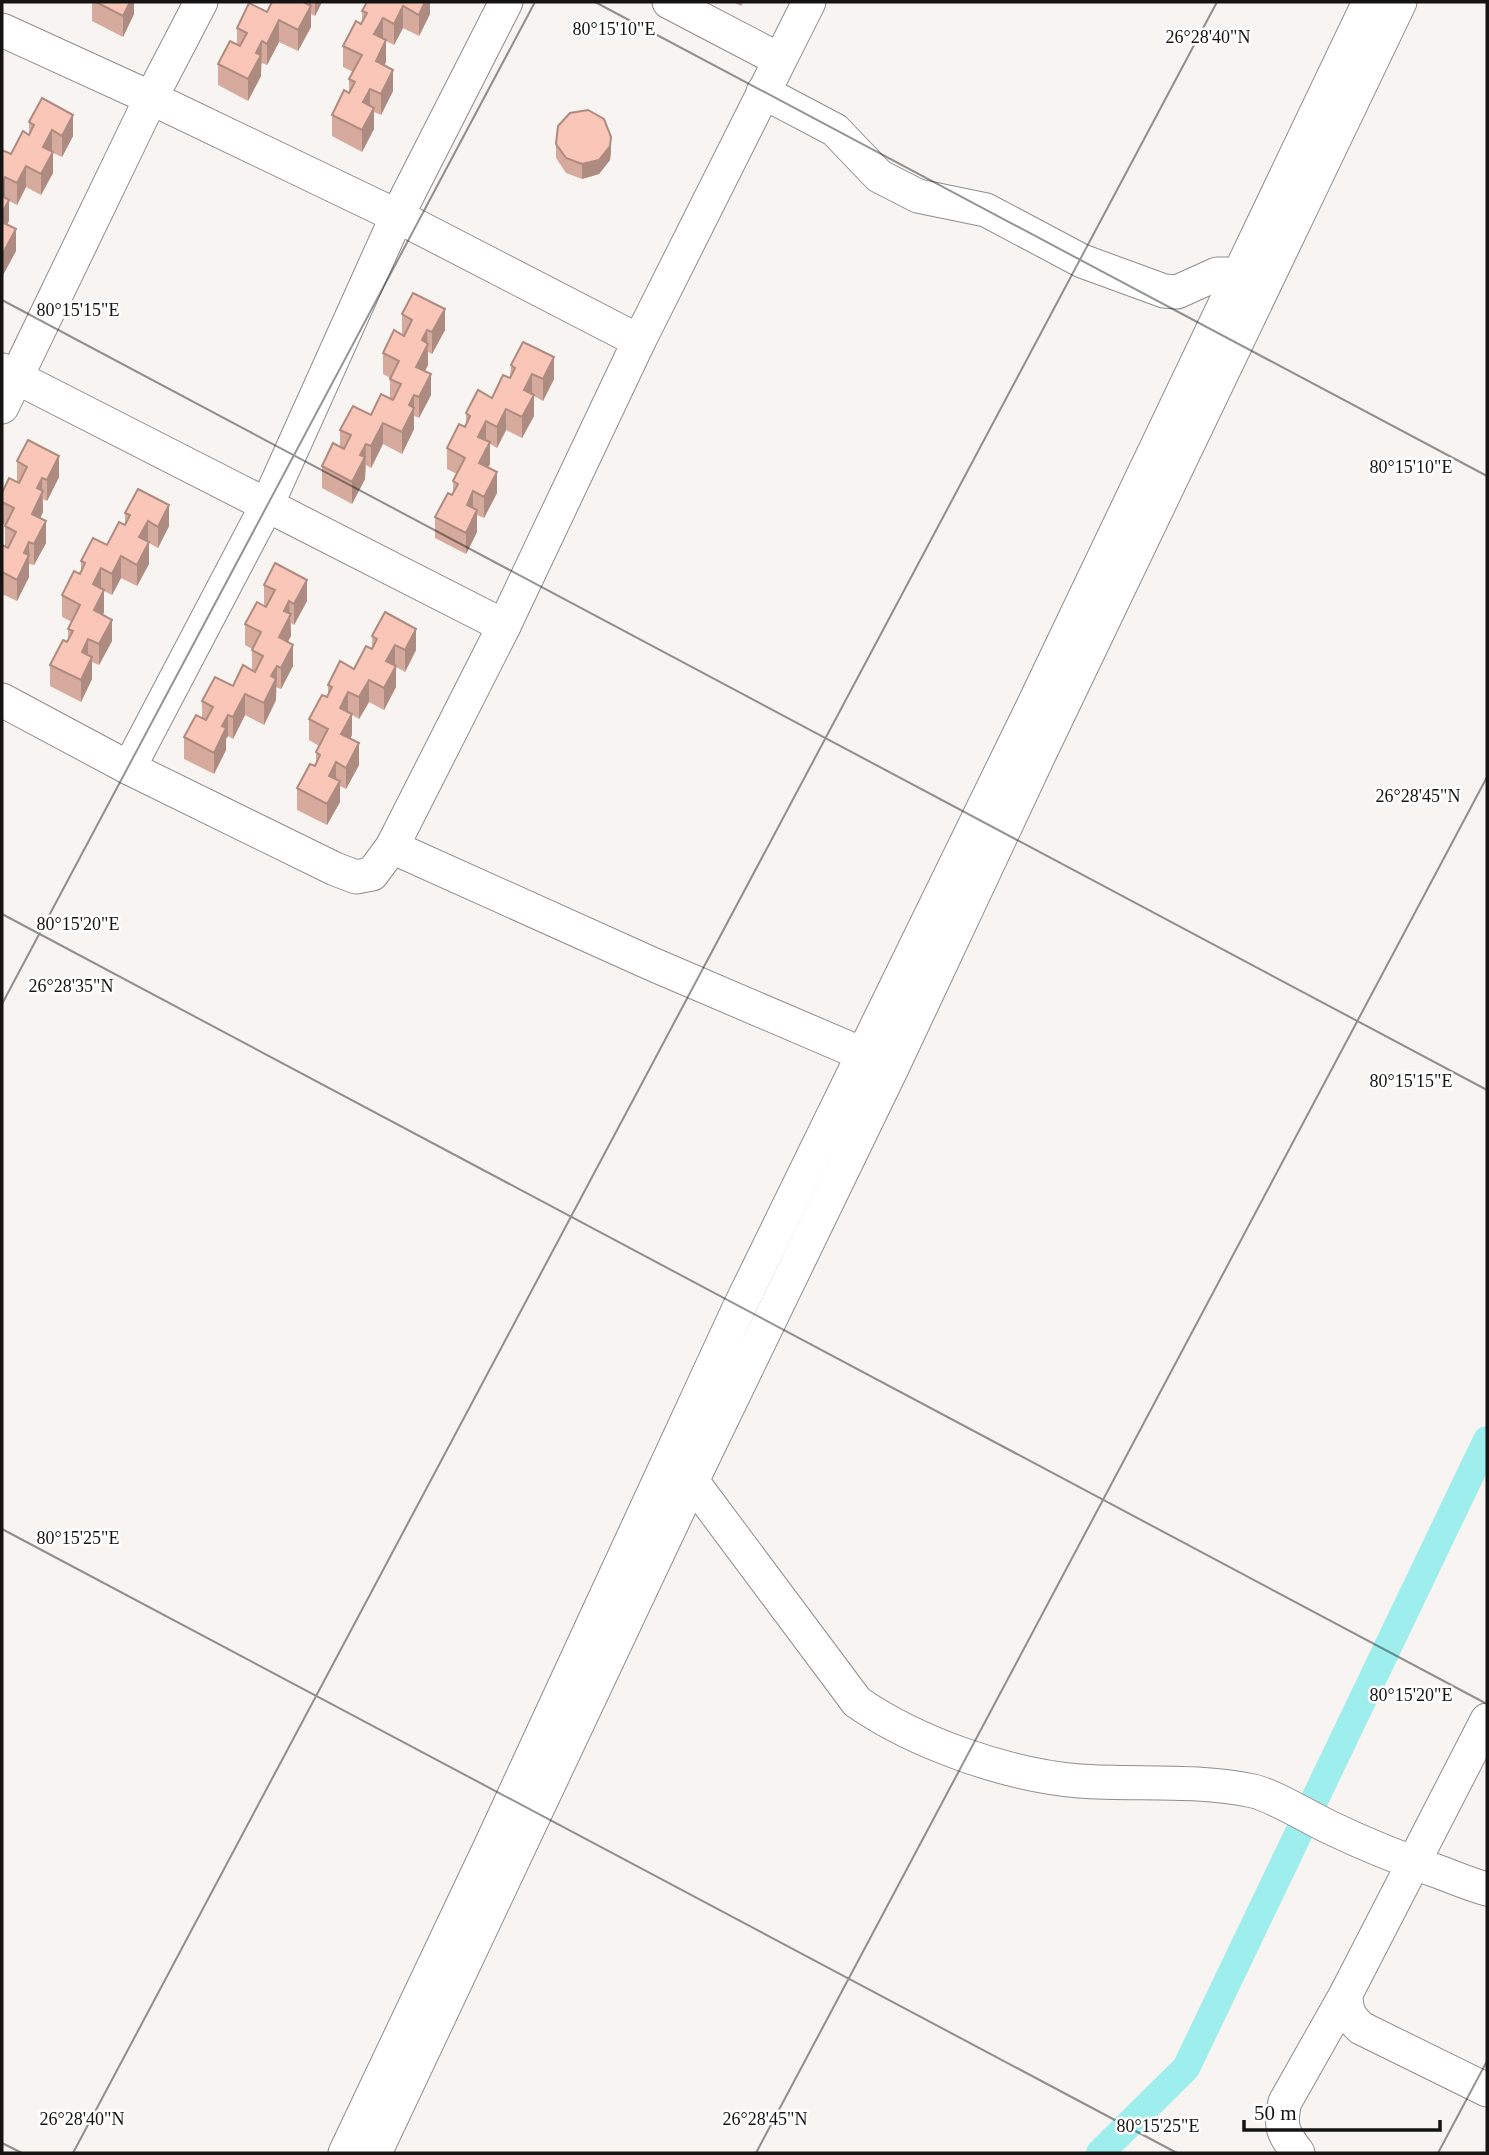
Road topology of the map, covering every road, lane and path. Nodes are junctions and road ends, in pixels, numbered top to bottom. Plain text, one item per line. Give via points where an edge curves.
1 (201, 2) edge
2 (506, 2) edge
3 (669, 2) edge
4 (808, 2) edge
5 (1369, 2) edge
6 (1400, 2) edge
7 (2, 30) edge
8 (778, 59) junction
9 (763, 92) junction
10 (150, 98) junction
11 (397, 216) junction
12 (1238, 274) junction
13 (639, 341) junction
14 (9, 374) edge
15 (2, 407) edge
16 (267, 505) junction
17 (504, 626) junction
18 (2, 700) edge
19 (129, 768) junction
20 (392, 847) junction
21 (861, 1055) junction
22 (893, 1066) junction
23 (692, 1481) junction
24 (1487, 1720) edge
25 (1415, 1863) junction
26 (1487, 1889) edge
27 (1346, 1994) junction
28 (1487, 2090) edge
29 (345, 2153) edge
30 (375, 2153) edge
31 (1298, 2153) edge

1 - 10 street
2 - 11 street
3 - 8 street
4 - 8 street
5 - 12 street
6 - 22 street
7 - 10 street
8 - 9 street
9 - 12 street via 835,130 880,176 911,193 986,210 1082,261 1164,291 1177,292 1217,274
9 - 13 street
10 - 11 street
10 - 14 street
11 - 13 street
11 - 16 street
12 - 21 street
13 - 17 street
14 - 15 street
14 - 16 street
16 - 17 street
16 - 19 street
17 - 20 street
18 - 19 street
19 - 20 street via 356,877 372,874
20 - 21 street
21 - 22 street
21 - 29 street
22 - 23 street
23 - 25 street via 857,1702 885,1722 986,1761 1043,1775 1078,1781 1202,1784 1256,1792
23 - 30 street
24 - 25 street
25 - 26 street
25 - 27 street
27 - 28 street via 1346,2009 1361,2028
27 - 31 street via 1285,2102 1283,2132

